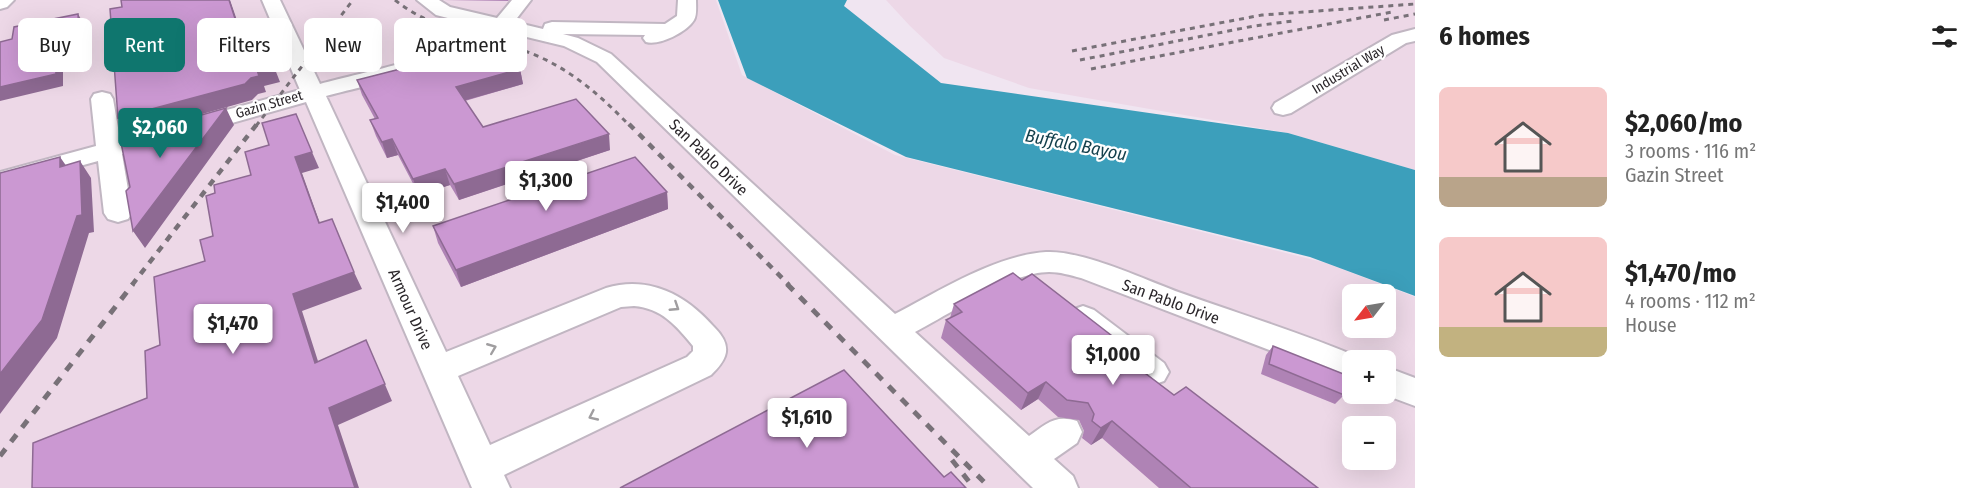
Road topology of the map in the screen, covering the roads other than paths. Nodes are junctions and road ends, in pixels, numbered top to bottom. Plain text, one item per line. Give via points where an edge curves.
1 (5, 0) edge
2 (271, 0) edge
3 (426, 0) edge
4 (522, 0) edge
5 (687, 0) edge
6 (0, 3) edge
7 (472, 18) edge
8 (508, 18) edge
9 (670, 30) junction
10 (527, 31) edge
11 (534, 33) junction
12 (1415, 36) edge
13 (604, 58) junction
14 (394, 70) edge
15 (313, 92) junction
16 (102, 99) dead end
17 (1283, 108) dead end
18 (109, 149) junction
19 (0, 180) edge
20 (118, 213) dead end
21 (1018, 267) junction
22 (892, 330) junction
23 (1342, 365) edge
24 (438, 370) junction
25 (1152, 372) dead end
26 (1396, 385) edge
27 (1415, 392) edge
28 (1064, 432) dead end
29 (1027, 458) junction
30 (487, 478) edge
31 (1059, 488) edge

1 - 6 street
2 - 15 street, Armour Drive
3 - 7 street, San Pablo Drive via 443,11
4 - 8 street, Gazin Street
5 - 9 street via 686,18
9 - 11 street via 552,28
9 - 13 street
10 - 11 street, San Pablo Drive
11 - 13 street, San Pablo Drive via 571,42
12 - 17 street, Industrial Way via 1399,39
13 - 22 street, San Pablo Drive
14 - 15 street, Gazin Street
15 - 18 street, Gazin Street
15 - 24 street, Armour Drive
16 - 18 street
18 - 19 street, Gazin Street
18 - 20 street
21 - 22 street, San Pablo Drive
21 - 23 street, San Pablo Drive via 1046,262 1083,269
21 - 25 street
22 - 29 street, San Pablo Drive
24 - 30 street, Armour Drive
24 -> 30 street via 617,296 632,294 669,302 684,313 709,343 709,355 699,366
26 - 27 street
28 - 29 street
29 - 31 street, San Pablo Drive

